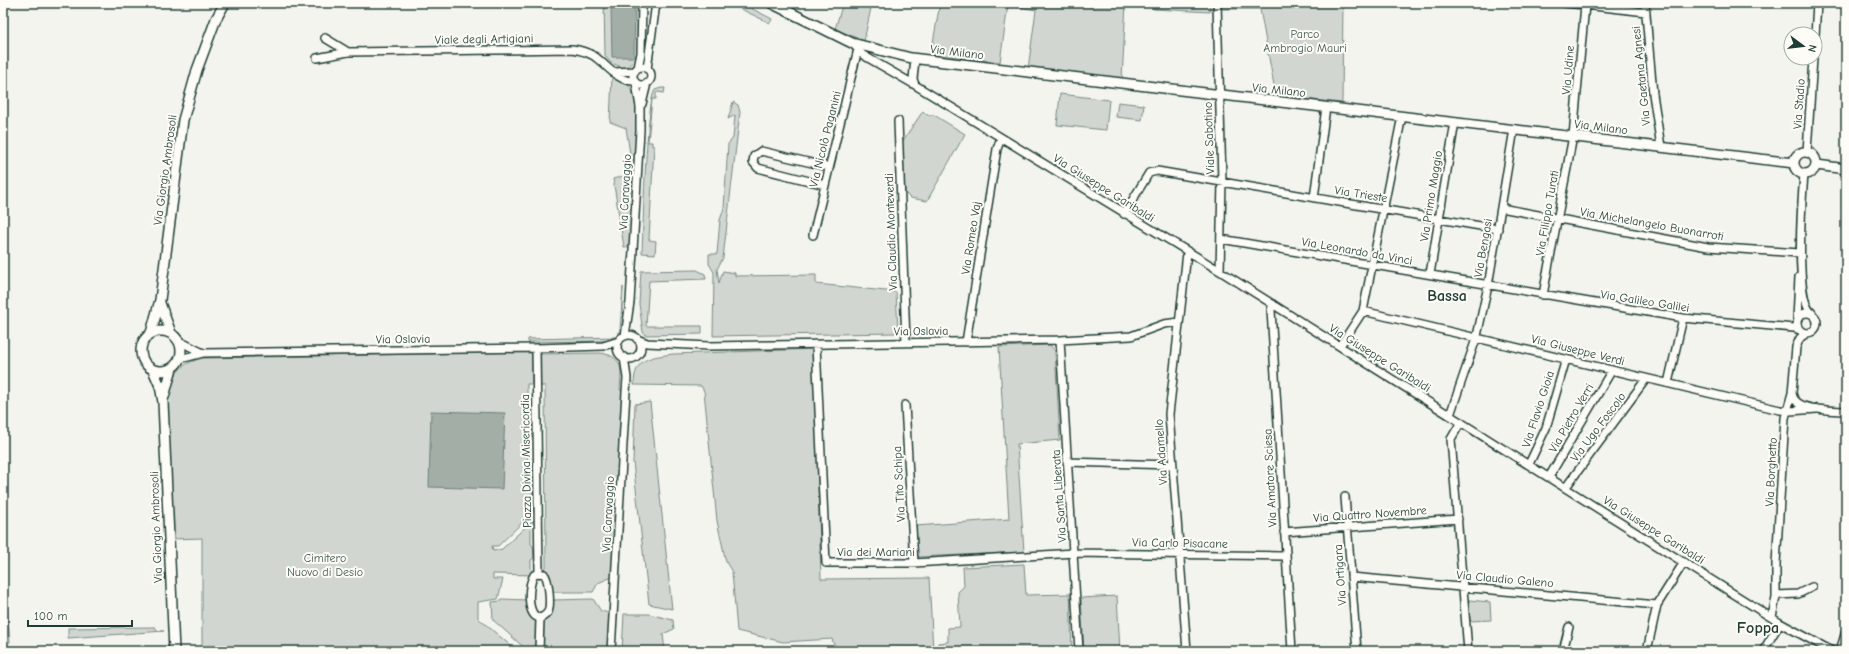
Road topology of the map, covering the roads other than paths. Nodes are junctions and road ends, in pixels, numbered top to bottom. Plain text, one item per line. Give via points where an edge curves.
1 (225, 3) edge
2 (642, 3) edge
3 (656, 3) edge
4 (771, 3) edge
5 (1217, 3) edge
6 (1564, 3) edge
7 (1645, 3) edge
8 (1817, 3) edge
9 (1585, 5) junction
10 (1646, 12) junction
11 (1816, 26) edge
12 (325, 38) dead end
13 (855, 46) junction
14 (348, 52) junction
15 (317, 58) dead end
16 (915, 58) junction
17 (1812, 66) edge
18 (636, 69) junction
19 (647, 69) junction
20 (614, 72) junction
21 (635, 82) junction
22 (647, 83) junction
23 (915, 85) junction
24 (1218, 95) junction
25 (1326, 107) junction
26 (1402, 116) junction
27 (898, 121) dead end
28 (1455, 122) junction
29 (1514, 129) junction
30 (640, 130) junction
31 (1573, 136) junction
32 (1002, 138) junction
33 (1661, 147) junction
34 (1807, 152) junction
35 (1794, 163) junction
36 (1816, 165) junction
37 (829, 167) junction
38 (1846, 169) edge
39 (1804, 174) junction
40 (1222, 181) junction
41 (825, 185) junction
42 (1314, 198) junction
43 (1383, 208) junction
44 (1501, 208) junction
45 (1124, 214) junction
46 (1439, 219) junction
47 (1557, 219) junction
48 (1498, 229) junction
49 (813, 235) dead end
50 (1222, 239) junction
51 (1187, 253) junction
52 (1800, 253) junction
53 (1372, 264) junction
54 (1800, 267) junction
55 (1220, 271) junction
56 (1430, 274) junction
57 (1488, 286) junction
58 (1543, 295) junction
59 (160, 300) junction
60 (630, 302) junction
61 (1273, 304) junction
62 (1363, 310) junction
63 (1812, 314) junction
64 (1683, 318) junction
65 (1797, 321) junction
66 (1179, 322) junction
67 (1800, 330) junction
68 (151, 333) junction
69 (1808, 333) junction
70 (171, 334) junction
71 (625, 336) junction
72 (1477, 336) junction
73 (636, 338) junction
74 (179, 340) junction
75 (1060, 340) junction
76 (619, 341) junction
77 (906, 342) junction
78 (966, 342) junction
79 (660, 345) junction
80 (816, 345) junction
81 (603, 346) junction
82 (1340, 346) junction
83 (536, 348) junction
84 (618, 351) junction
85 (202, 353) junction
86 (639, 353) junction
87 (624, 357) junction
88 (633, 358) junction
89 (180, 359) junction
90 (1566, 359) junction
91 (172, 368) junction
92 (153, 370) junction
93 (1612, 370) junction
94 (627, 378) junction
95 (1646, 379) junction
96 (1668, 383) junction
97 (1792, 393) junction
98 (163, 402) junction
99 (905, 405) dead end
100 (1817, 409) junction
101 (1787, 411) junction
102 (1846, 411) edge
103 (1450, 415) junction
104 (1461, 422) junction
105 (1067, 462) junction
106 (1529, 464) junction
107 (1172, 465) junction
108 (1549, 477) junction
109 (1566, 487) junction
110 (1345, 497) dead end
111 (1458, 518) junction
112 (1347, 527) junction
113 (1284, 532) junction
114 (1074, 553) junction
115 (1180, 554) junction
116 (1286, 556) junction
117 (1684, 562) junction
118 (914, 563) junction
119 (538, 573) junction
120 (1351, 577) junction
121 (1463, 586) junction
122 (1812, 587) dead end
123 (1776, 595) junction
124 (1657, 605) junction
125 (1772, 617) junction
126 (540, 618) junction
127 (1780, 623) junction
128 (1568, 626) dead end
129 (1846, 631) edge
130 (174, 651) edge
131 (539, 651) edge
132 (611, 651) edge
133 (1079, 651) edge
134 (1187, 651) edge
135 (1292, 651) edge
136 (1357, 651) edge
137 (1468, 651) edge
138 (1562, 651) edge
139 (1648, 651) edge
140 (1763, 651) edge
141 (1832, 651) edge
142 (1840, 651) edge

1 - 59 main road, Via Giorgio Ambrosoli via 216,19 197,70 183,120
2 - 18 street via 641,53
3 - 19 street
4 - 13 main road, Via Milano
5 - 24 street, Viale Sabotino
6 - 9 street
7 - 10 street, Via Gaetana Agnesi
8 - 11 street
9 - 10 street
9 - 31 street, Via Udine
10 - 33 street, Via Gaetana Agnesi via 1653,94
12 - 14 street
13 - 16 main road, Via Milano
13 - 23 street, Via Giuseppe Garibaldi via 863,55
13 - 37 street, Via Nicolò Paganini
14 - 15 street, Viale degli Artigiani
14 - 20 street, Viale degli Artigiani via 572,49 588,53
16 - 23 street
16 - 24 main road, Via Milano
17 - 34 street, Via Stadio
18 - 19 street
18 - 20 street
18 - 21 street via 633,75
19 - 22 street via 651,77
20 - 21 street, Viale degli Artigiani via 625,80
21 - 22 street via 642,85
21 - 30 street, Via Caravaggio via 640,107
22 - 30 street, Via Caravaggio via 643,94
23 - 32 street, Via Giuseppe Garibaldi
24 - 25 main road, Via Milano
24 - 40 street, Viale Sabotino
25 - 26 main road, Via Milano
25 - 42 street
26 - 28 main road, Via Milano
26 - 43 street
27 - 77 street, Via Claudio Monteverdi
28 - 29 main road, Via Milano
28 - 46 street, Via Primo Maggio
29 - 31 main road, Via Milano
29 - 44 street, Via Bengasi
30 - 60 street, Via Caravaggio
31 - 33 main road, Via Milano
31 - 47 street, Via Filippo Turati
32 - 45 street, Via Giuseppe Garibaldi
32 - 78 street, Via Romeo Vaj via 997,149
33 - 35 main road, Via Milano
34 - 35 main road via 1799,153
34 - 36 main road via 1813,155
35 - 39 main road via 1797,170
36 - 38 main road
36 - 39 main road via 1813,171
37 - 41 street, Via Nicolò Paganini
37 - 41 street via 761,151 754,156 753,162 758,168
39 - 52 street, Via Borghetto
40 - 42 street, Via Trieste
40 - 45 street, Via Trieste via 1153,171 1149,173
40 - 50 street, Viale Sabotino
41 - 49 street, Via Nicolò Paganini
42 - 43 street, Via Trieste
43 - 46 street, Via Trieste
43 - 53 street
44 - 47 street, Via Michelangelo Buonarroti
44 - 48 street, Via Bengasi
45 - 51 street, Via Giuseppe Garibaldi
46 - 48 street, Via Trieste
46 - 56 street, Via Primo Maggio
47 - 52 street, Via Michelangelo Buonarroti via 1708,247
47 - 58 street, Via Filippo Turati
48 - 57 street, Via Bengasi
50 - 53 street, Via Leonardo da Vinci
50 - 55 street, Viale Sabotino
51 - 55 street, Via Giuseppe Garibaldi
51 - 66 street, Via Adamello
52 - 54 street, Via Borghetto
53 - 56 street, Via Leonardo da Vinci
53 - 62 street
54 - 63 street, Via Borghetto via 1807,308
54 - 65 street, Via Borghetto
55 - 61 street, Via Giuseppe Garibaldi
56 - 57 street, Via Leonardo da Vinci
57 - 58 street, Via Galileo Galilei
57 - 72 street, Via Bengasi
58 - 64 street, Via Galileo Galilei
59 - 68 main road, Via Giorgio Ambrosoli
59 - 70 main road, Via Giorgio Ambrosoli
60 - 71 street, Via Caravaggio
60 - 73 street, Via Caravaggio
61 - 82 street, Via Giuseppe Garibaldi
61 - 113 street, Via Amatore Sciesa
62 - 72 street, Via Giuseppe Verdi
62 - 82 street
63 - 65 street via 1803,313
63 - 69 street, Via Borghetto via 1817,320 1817,326
64 - 67 street, Via Galileo Galilei
64 - 96 street
65 - 67 street, Via Borghetto
66 - 75 street, Via Oslavia via 1164,324 1131,336
66 - 107 street, Via Adamello via 1169,414
67 - 69 street
68 - 70 main road via 165,331
68 - 92 main road via 146,337 141,349 144,362
69 - 97 street, Via Borghetto via 1800,338 1796,347
70 - 74 main road
71 - 73 street
71 - 76 street
72 - 90 street, Via Giuseppe Verdi
72 - 103 street, Via Bengasi
73 - 79 street, Via Oslavia via 643,343
73 - 86 street via 641,346
74 - 85 street
74 - 89 main road via 182,353
75 - 78 street, Via Oslavia
75 - 105 street, Via Santa Liberata
76 - 81 street, Via Oslavia
76 - 84 street
77 - 78 street, Via Oslavia
77 - 80 street, Via Oslavia
79 - 80 street, Via Oslavia
79 - 86 street, Via Oslavia via 649,347
80 - 118 street, Via dei Mariani via 826,564
81 - 83 street, Via Oslavia
81 - 84 street, Via Oslavia
82 - 103 street, Via Giuseppe Garibaldi
83 - 85 street, Via Oslavia
83 - 119 street, Piazza Divina Misericordia
84 - 87 street
85 - 89 street, Via Oslavia
86 - 88 street
87 - 88 street
87 - 94 street, Via Caravaggio
88 - 94 street, Via Caravaggio
89 - 91 main road
90 - 93 street, Via Giuseppe Verdi
90 - 106 street, Via Flavio Gioia via 1546,428
91 - 92 main road via 163,372
91 - 98 main road, Via Giorgio Ambrosoli
92 - 98 main road, Via Giorgio Ambrosoli
93 - 95 street, Via Giuseppe Verdi
93 - 108 street, Via Pietro Verri
94 - 132 street, Via Caravaggio
95 - 96 street, Via Giuseppe Verdi
95 - 109 street, Via Ugo Foscolo
96 - 101 street, Via Giuseppe Verdi
97 - 100 street via 1797,403
97 - 101 street, Via Borghetto
98 - 130 main road, Via Giorgio Ambrosoli
99 - 118 street, Via Tito Schipa
100 - 101 street, Via Giuseppe Verdi
100 - 102 street
101 - 123 street, Via Borghetto
103 - 104 street, Via Giuseppe Garibaldi
104 - 106 street, Via Giuseppe Garibaldi
104 - 111 street via 1451,439
105 - 107 street
105 - 114 street, Via Santa Liberata
106 - 108 street, Via Giuseppe Garibaldi
107 - 115 street, Via Adamello
108 - 109 street, Via Giuseppe Garibaldi
109 - 117 street, Via Giuseppe Garibaldi
110 - 112 street, Via Ortigara
111 - 112 street, Via Quattro Novembre
111 - 121 street
112 - 113 street, Via Quattro Novembre
112 - 120 street, Via Ortigara
113 - 116 street, Via Amatore Sciesa
114 - 115 street, Via Carlo Pisacane
114 - 118 street, Via dei Mariani
114 - 133 street, Via Santa Liberata
115 - 116 street, Via Carlo Pisacane
115 - 134 street, Via Adamello
116 - 135 street, Via Amatore Sciesa
117 - 124 street
117 - 125 street, Via Giuseppe Garibaldi
119 - 126 street, Piazza Divina Misericordia via 531,582 531,609 534,615
119 - 126 street via 546,576 548,581 548,612
120 - 121 street, Via Claudio Galeno
120 - 136 street, Via Ortigara
121 - 124 street, Via Claudio Galeno
121 - 137 street
122 - 123 street via 1798,594
123 - 125 street, Via Borghetto
124 - 139 street
125 - 127 street, Via Giuseppe Garibaldi
126 - 131 street
127 - 140 street
127 - 141 street, Via Giuseppe Garibaldi
128 - 138 street
129 - 142 street

